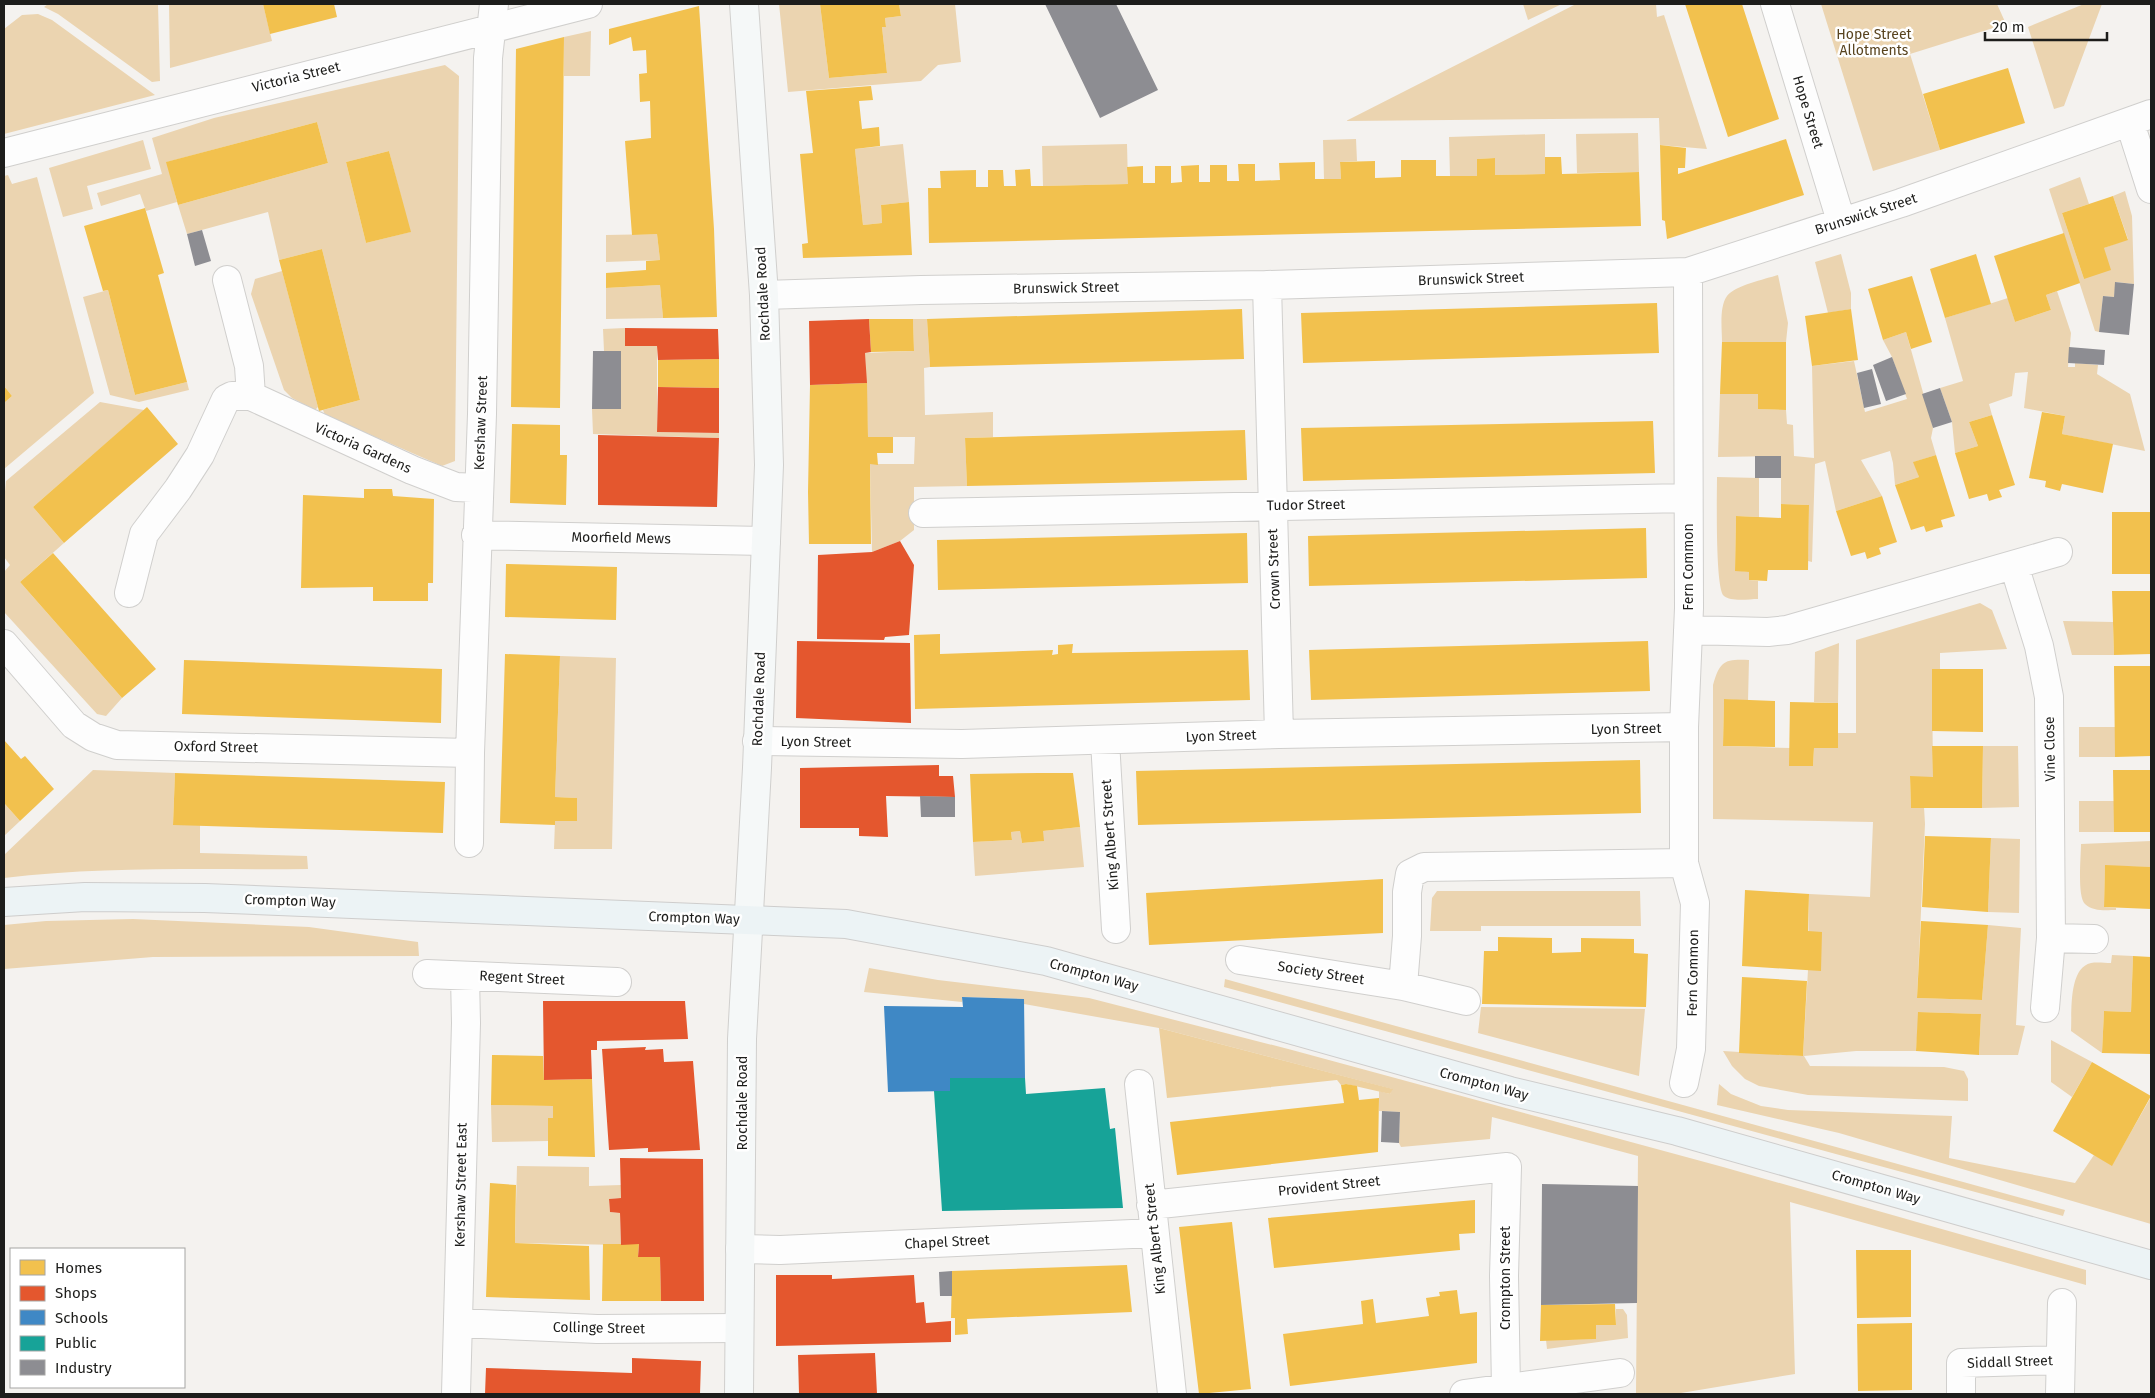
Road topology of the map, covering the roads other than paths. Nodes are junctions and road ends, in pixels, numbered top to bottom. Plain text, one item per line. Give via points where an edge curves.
1 (588, 4) edge
2 (744, 4) edge
3 (1775, 4) edge
4 (493, 16) edge
5 (2140, 118) edge
6 (4, 153) edge
7 (2151, 189) edge
8 (1841, 221) junction
9 (1688, 272) junction
10 (227, 280) dead end
11 (1268, 285) junction
12 (764, 295) junction
13 (251, 396) junction
14 (478, 488) junction
15 (1688, 498) junction
16 (1272, 506) junction
17 (923, 513) dead end
18 (476, 535) junction
19 (766, 541) junction
20 (2058, 552) dead end
21 (2014, 565) junction
22 (129, 593) dead end
23 (1688, 630) junction
24 (4, 644) edge
25 (1684, 728) junction
26 (1279, 734) junction
27 (757, 741) junction
28 (1105, 741) junction
29 (470, 753) junction
30 (469, 843) dead end
31 (1684, 863) junction
32 (4, 902) edge
33 (749, 920) junction
34 (1116, 929) dead end
35 (2051, 938) junction
36 (2094, 939) dead end
37 (1240, 960) dead end
38 (427, 974) dead end
39 (465, 976) junction
40 (617, 982) dead end
41 (1403, 986) junction
42 (1466, 1001) dead end
43 (2045, 1008) dead end
44 (1684, 1083) dead end
45 (1139, 1084) dead end
46 (1507, 1166) joint
47 (1151, 1205) junction
48 (1154, 1233) junction
49 (740, 1249) junction
50 (2151, 1265) edge
51 (2062, 1303) dead end
52 (459, 1323) junction
53 (739, 1328) junction
54 (2060, 1360) junction
55 (1620, 1373) dead end
56 (1506, 1389) junction
57 (456, 1394) edge
58 (739, 1394) edge
59 (1172, 1394) edge
60 (1464, 1394) edge
61 (1961, 1394) edge
62 (2060, 1394) edge

1 - 4 street, Victoria Street
2 - 12 main road, Rochdale Road
3 - 8 street, Hope Street
4 - 6 street, Victoria Street
4 - 14 street, Kershaw Street via 488,58
5 - 7 street
5 - 8 street, Brunswick Street via 1901,203
8 - 9 street, Brunswick Street
9 - 11 street, Brunswick Street
9 - 15 street, Fern Common
10 - 13 street via 249,366
11 - 12 street, Brunswick Street
11 - 16 street, Crown Street
12 - 19 main road, Rochdale Road via 769,465
13 - 14 street, Victoria Gardens via 412,470 456,487
13 - 22 street via 226,399 200,455 144,534
14 - 18 street, Kershaw Street
15 - 16 street, Tudor Street
15 - 23 street, Fern Common
16 - 17 street, Tudor Street
16 - 26 street, Crown Street
18 - 19 street, Moorfield Mews
18 - 29 street, Kershaw Street
19 - 27 main road, Rochdale Road
20 - 21 street
21 - 23 street via 1787,630
21 - 35 street, Vine Close via 2039,646 2049,697
23 - 25 street, Fern Common
24 - 29 street, Oxford Street via 74,725 93,737 117,745
25 - 26 street, Lyon Street
25 - 31 street, Fern Common
26 - 28 street, Lyon Street
27 - 28 street, Lyon Street via 962,744
27 - 33 main road, Rochdale Road
28 - 34 street, King Albert Street
29 - 30 street, Kershaw Street
31 - 41 street via 1424,867 1410,874
31 - 44 street, Fern Common via 1695,903 1691,1050
32 - 33 main road, Crompton Way via 85,897 204,898
33 - 49 main road, Rochdale Road via 742,1039
33 - 50 main road, Crompton Way via 846,924 1046,961 1510,1091 1677,1131
35 - 36 street
35 - 43 street, Vine Close
37 - 41 street, Society Street
38 - 39 street, Regent Street
39 - 40 street, Regent Street
39 - 52 street, Kershaw Street East
41 - 42 street, Society Street
45 - 47 street, King Albert Street
46 - 47 street, Provident Street
46 - 56 street, Crompton Street via 1504,1276
47 - 48 street, King Albert Street
48 - 49 street, Chapel Street via 780,1250
48 - 59 street, King Albert Street
49 - 53 main road, Rochdale Road
51 - 54 street, Siddall Street
52 - 53 street, Collinge Street via 597,1329
52 - 57 street, Kershaw Street East
53 - 58 main road, Rochdale Road
54 - 61 street, Siddall Street via 1961,1363
54 - 62 street, Siddall Street
55 - 56 street
56 - 60 street

